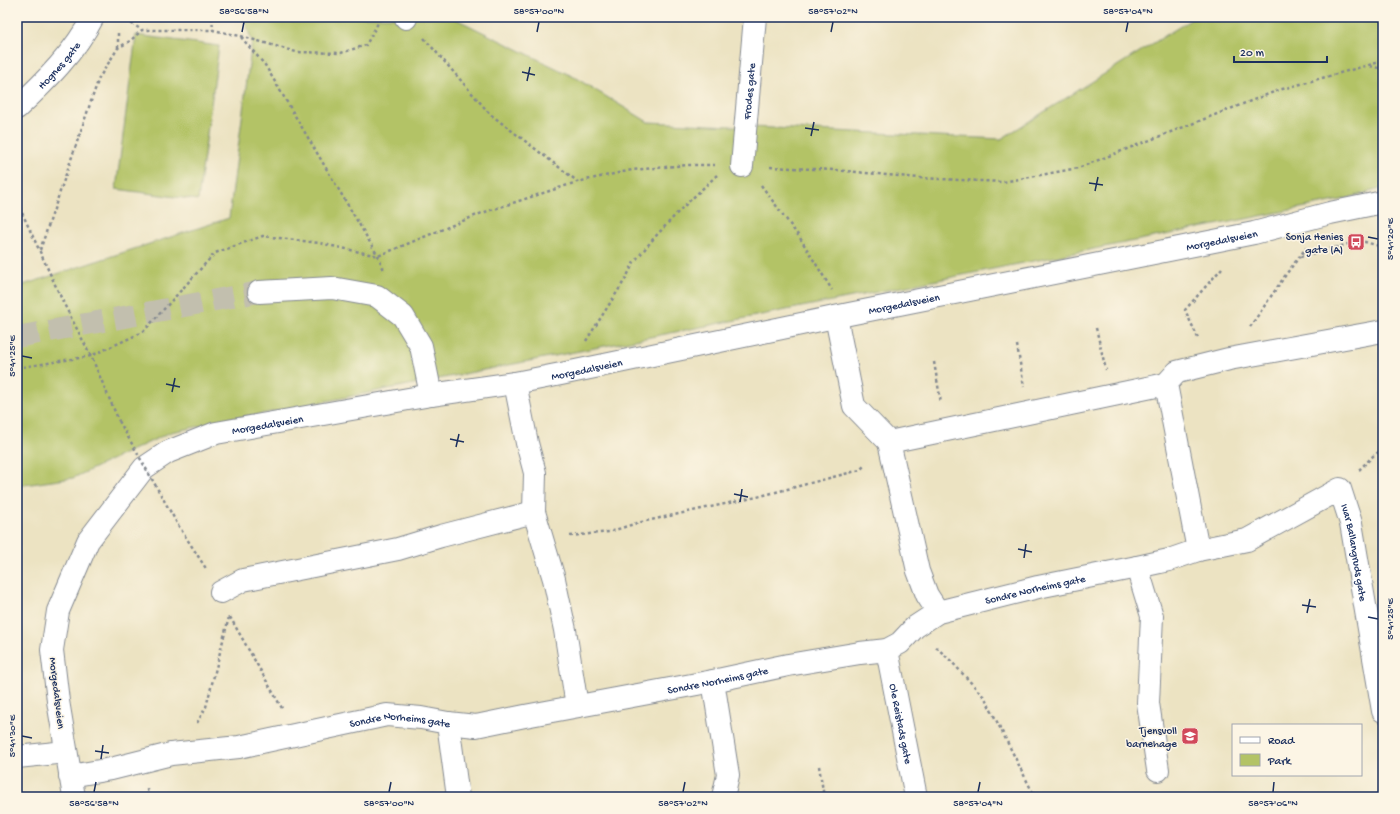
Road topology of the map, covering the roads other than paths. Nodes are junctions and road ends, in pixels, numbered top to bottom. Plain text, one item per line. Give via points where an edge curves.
1 (92, 17) edge
2 (755, 17) edge
3 (17, 108) edge
4 (735, 165) road end
5 (1383, 202) edge
6 (259, 292) tunnel mouth
7 (843, 315) junction
8 (1383, 330) edge
9 (515, 383) junction
10 (1166, 384) junction
11 (431, 395) junction
12 (889, 442) junction
13 (1340, 489) joint
14 (534, 512) junction
15 (1198, 550) junction
16 (1137, 567) junction
17 (222, 592) road end
18 (938, 612) junction
19 (887, 650) junction
20 (713, 681) junction
21 (577, 706) junction
22 (1383, 711) edge
23 (448, 723) junction
24 (66, 752) junction
25 (17, 757) edge
26 (1158, 770) dead end
27 (70, 776) junction
28 (74, 797) edge
29 (458, 797) edge
30 (723, 797) edge
31 (916, 797) edge

1 - 3 street, Hognes gate via 76,45 42,85
2 - 4 street, Frodes gate
5 - 7 street, Morgedalsveien via 1254,233
6 - 11 street via 332,288 377,296 403,316 421,346
7 - 9 street, Morgedalsveien
7 - 12 street via 854,406
8 - 10 street via 1229,359 1177,372
9 - 11 street, Morgedalsveien
9 - 14 street via 535,473
10 - 12 street
10 - 15 street
11 - 24 street, Morgedalsveien via 216,433 168,452 144,468 88,541 58,611 52,650
12 - 18 street via 918,571 927,595
13 - 15 street, Sondre Norheims gate via 1247,540
13 - 22 street, Ivar Ballangruds gate via 1352,523
14 - 17 street via 398,550 243,580
14 - 21 street via 554,579
15 - 16 street, Sondre Norheims gate
16 - 18 street, Sondre Norheims gate via 1038,587
16 - 26 street via 1152,616 1148,703
18 - 19 street, Sondre Norheims gate via 914,627 900,643
19 - 20 street, Sondre Norheims gate via 860,652
19 - 31 street, Ole Reistads gate
20 - 21 street, Sondre Norheims gate
20 - 30 street via 728,775
21 - 23 street, Sondre Norheims gate via 476,726
23 - 27 street, Sondre Norheims gate via 387,715 238,747 171,754
23 - 29 street
24 - 25 street
24 - 27 street, Morgedalsveien
27 - 28 street, Morgedalsveien

